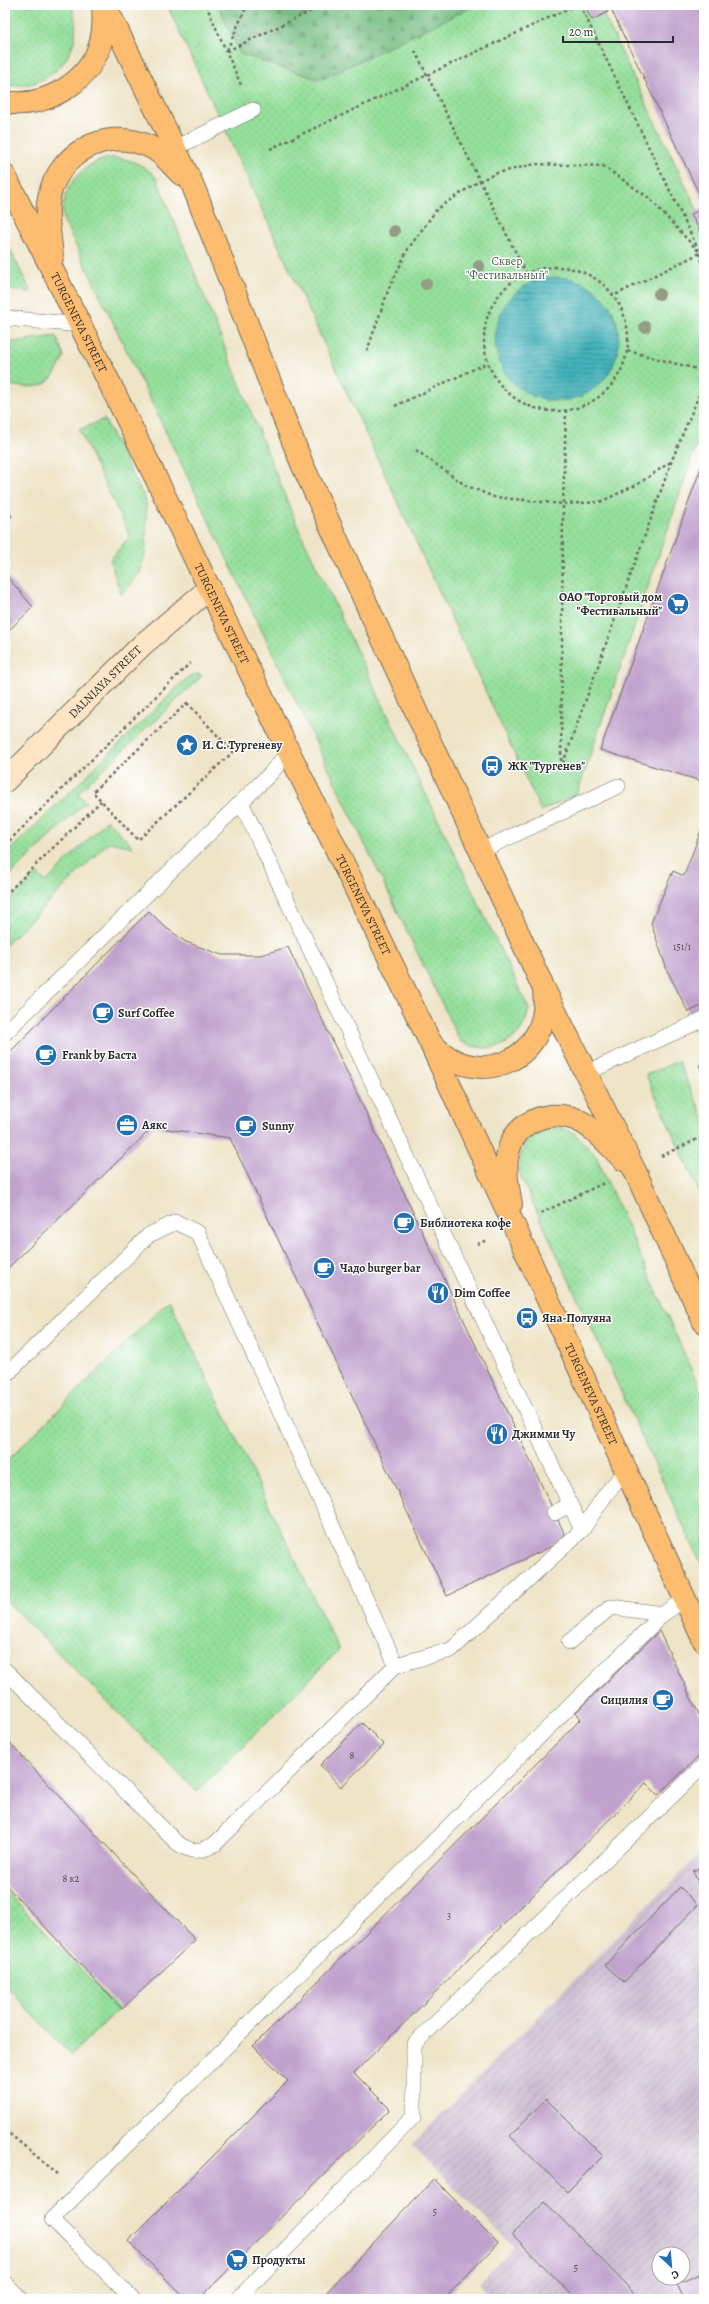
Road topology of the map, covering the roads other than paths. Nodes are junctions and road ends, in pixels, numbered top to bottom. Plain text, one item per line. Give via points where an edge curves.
1 (104, 5) edge
2 (5, 102) edge
3 (253, 110) dead end
4 (175, 148) junction
5 (5, 176) edge
6 (193, 186) junction
7 (53, 268) junction
8 (5, 318) edge
9 (81, 325) junction
10 (210, 588) junction
11 (290, 752) junction
12 (5, 781) edge
13 (618, 786) dead end
14 (240, 802) junction
15 (480, 851) junction
16 (544, 989) junction
17 (704, 1019) edge
18 (5, 1033) edge
19 (429, 1040) junction
20 (586, 1073) junction
21 (634, 1169) junction
22 (514, 1227) junction
23 (704, 1322) edge
24 (5, 1376) edge
25 (626, 1471) junction
26 (570, 1505) junction
27 (554, 1513) dead end
28 (582, 1530) junction
29 (685, 1599) junction
30 (663, 1614) junction
31 (704, 1641) edge
32 (569, 1642) dead end
33 (396, 1665) junction
34 (5, 1670) edge
35 (704, 1765) edge
36 (5, 2283) edge
37 (21, 2299) edge
38 (133, 2299) edge
39 (238, 2299) edge

1 - 2 main road via 100,45 89,65 74,82 55,95 34,102
1 - 4 main road
3 - 4 lane
4 - 6 main road
5 - 7 main road, TURGENEVA STREET
6 - 7 main road via 161,153 131,140 109,139 77,152 64,164 55,179 49,198 48,216
6 - 15 main road via 302,464
7 - 9 main road, TURGENEVA STREET
8 - 9 lane
9 - 10 main road, TURGENEVA STREET
10 - 11 main road, TURGENEVA STREET
10 - 12 street, DALNIAYA STREET via 142,645
11 - 14 lane
11 - 19 main road, TURGENEVA STREET
13 - 15 lane
14 - 18 lane
14 - 26 lane
15 - 16 main road
16 - 19 main road via 545,1010 539,1032 521,1054 503,1064 482,1067 462,1064 443,1055
16 - 20 main road
17 - 20 lane
19 - 22 main road, TURGENEVA STREET
20 - 21 main road
21 - 22 main road via 587,1126 560,1115 541,1117 527,1124 515,1136 508,1152 506,1170
21 - 23 main road
22 - 25 main road, TURGENEVA STREET
24 - 33 lane via 149,1235 176,1222 198,1233
25 - 28 lane via 606,1494
25 - 29 main road, TURGENEVA STREET
26 - 27 lane
26 - 28 lane
28 - 33 lane via 451,1650
29 - 30 lane
29 - 31 main road, TURGENEVA STREET
30 - 32 lane via 611,1607
30 - 38 lane via 52,2219
33 - 34 lane via 215,1844 204,1850 187,1851
35 - 39 lane via 414,2044 414,2116
36 - 37 lane

